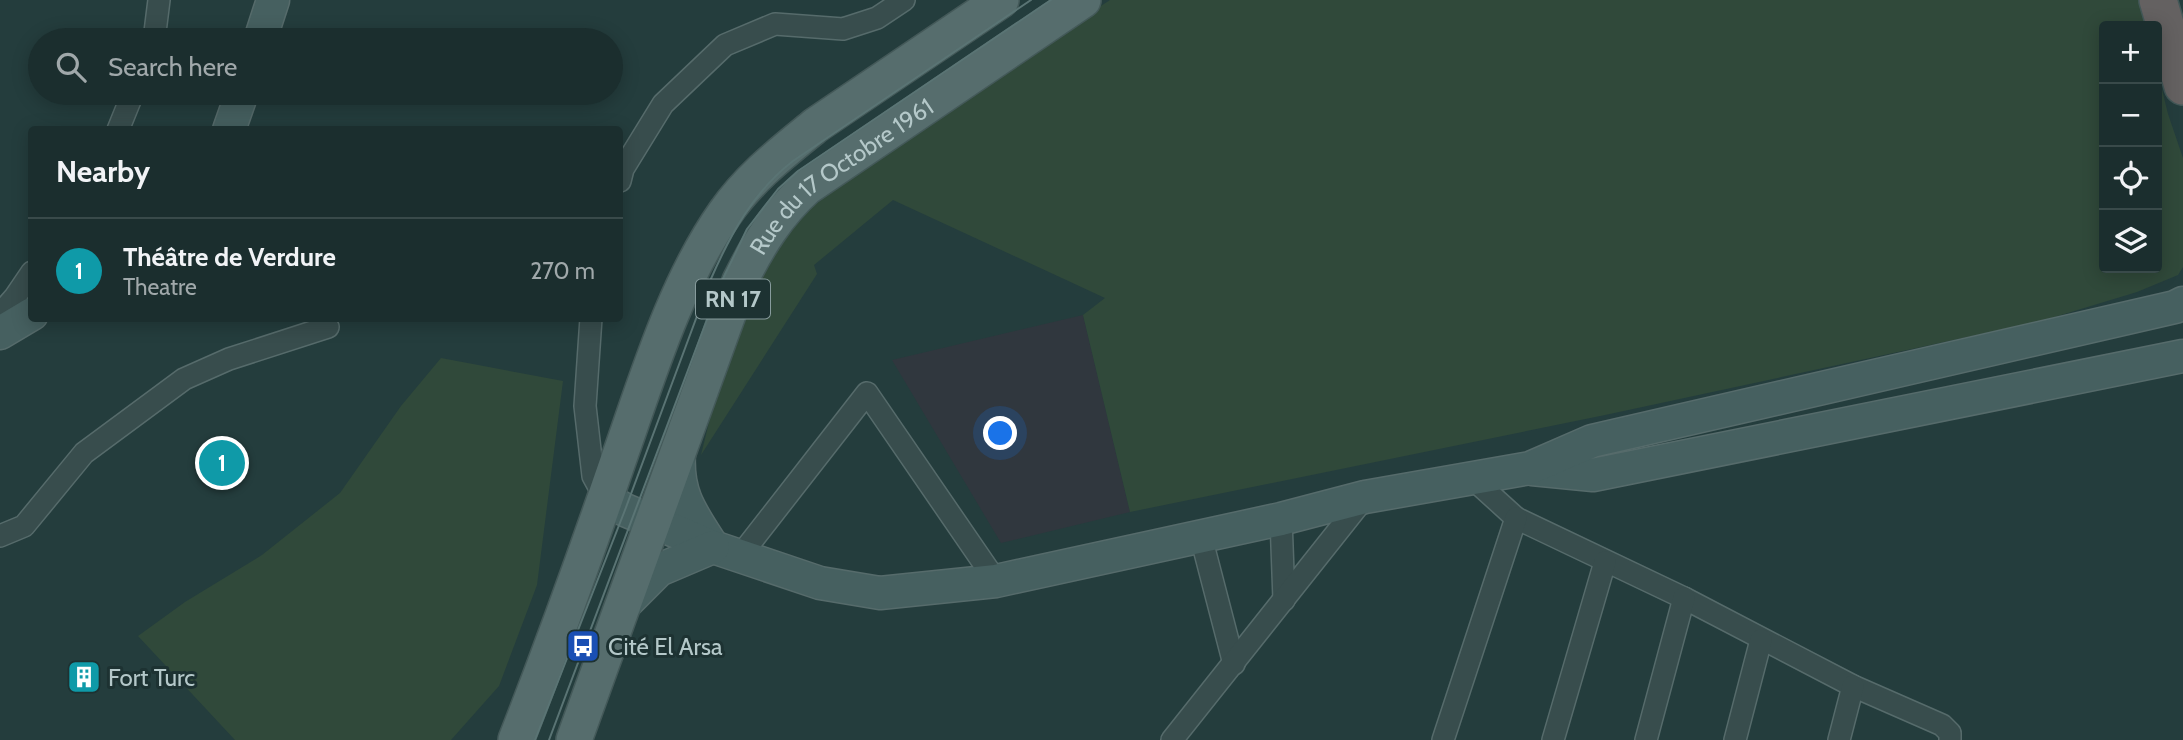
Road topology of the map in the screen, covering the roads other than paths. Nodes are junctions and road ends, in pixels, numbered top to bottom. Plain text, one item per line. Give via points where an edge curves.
1 (159, 0) edge
2 (273, 0) edge
3 (904, 0) edge
4 (1000, 0) edge
5 (1083, 0) edge
6 (2158, 0) edge
7 (156, 28) edge
8 (264, 28) edge
9 (2183, 86) edge
10 (128, 105) edge
11 (238, 105) edge
12 (120, 126) edge
13 (230, 126) edge
14 (623, 169) edge
15 (28, 278) edge
16 (2180, 307) edge
17 (0, 314) edge
18 (28, 316) edge
19 (591, 322) edge
20 (328, 327) dead end
21 (0, 333) edge
22 (2183, 356) edge
23 (679, 452) junction
24 (1531, 468) junction
25 (1472, 478) junction
26 (1365, 497) junction
27 (606, 498) junction
28 (1516, 517) junction
29 (1282, 519) junction
30 (653, 523) junction
31 (0, 537) edge
32 (1201, 537) junction
33 (727, 552) junction
34 (1605, 562) junction
35 (996, 581) junction
36 (1684, 598) junction
37 (1284, 600) junction
38 (624, 605) junction
39 (1761, 640) junction
40 (1234, 664) junction
41 (1853, 686) junction
42 (516, 740) edge
43 (573, 740) edge
44 (1172, 740) edge
45 (1443, 740) edge
46 (1553, 740) edge
47 (1646, 740) edge
48 (1735, 740) edge
49 (1839, 740) edge
50 (1950, 740) edge

1 - 7 street
2 - 8 main road
3 - 14 street via 877,18 843,29 775,24 724,45 663,104
4 - 27 main road, Rue du 17 Octobre 1961 / RN 17 via 816,125 745,187 708,239 689,276
5 - 23 main road, Rue du 17 Octobre 1961 / RN 17 via 824,175 787,205 756,249 740,282
6 - 9 highway
10 - 12 street
11 - 13 main road
15 - 17 street
16 - 24 main road via 1592,441
18 - 21 main road
19 - 27 street via 585,405 593,476
20 - 31 street via 229,359 184,379 84,453 24,526
22 - 24 main road via 1593,475
23 - 30 main road, Rue du 17 Octobre 1961 / RN 17
23 - 33 main road via 677,474 688,508
24 - 25 main road
25 - 26 main road
25 - 28 street
26 - 29 main road
26 - 37 street
27 - 30 main road
27 - 42 main road, Rue du 17 Octobre 1961 / RN 17
28 - 34 street
28 - 45 street
29 - 32 main road
29 - 37 street
30 - 33 main road
30 - 38 main road, Rue du 17 Octobre 1961 / RN 17
32 - 35 main road
32 - 40 street
33 - 35 main road via 820,583 880,593
33 - 35 street via 867,393
33 - 38 main road via 659,570
34 - 36 street
34 - 46 street
36 - 39 street
36 - 47 street
37 - 40 street
38 - 43 main road, Rue du 17 Octobre 1961 / RN 17
39 - 41 street
39 - 48 street
40 - 44 street
41 - 49 street
41 - 50 street via 1942,725

